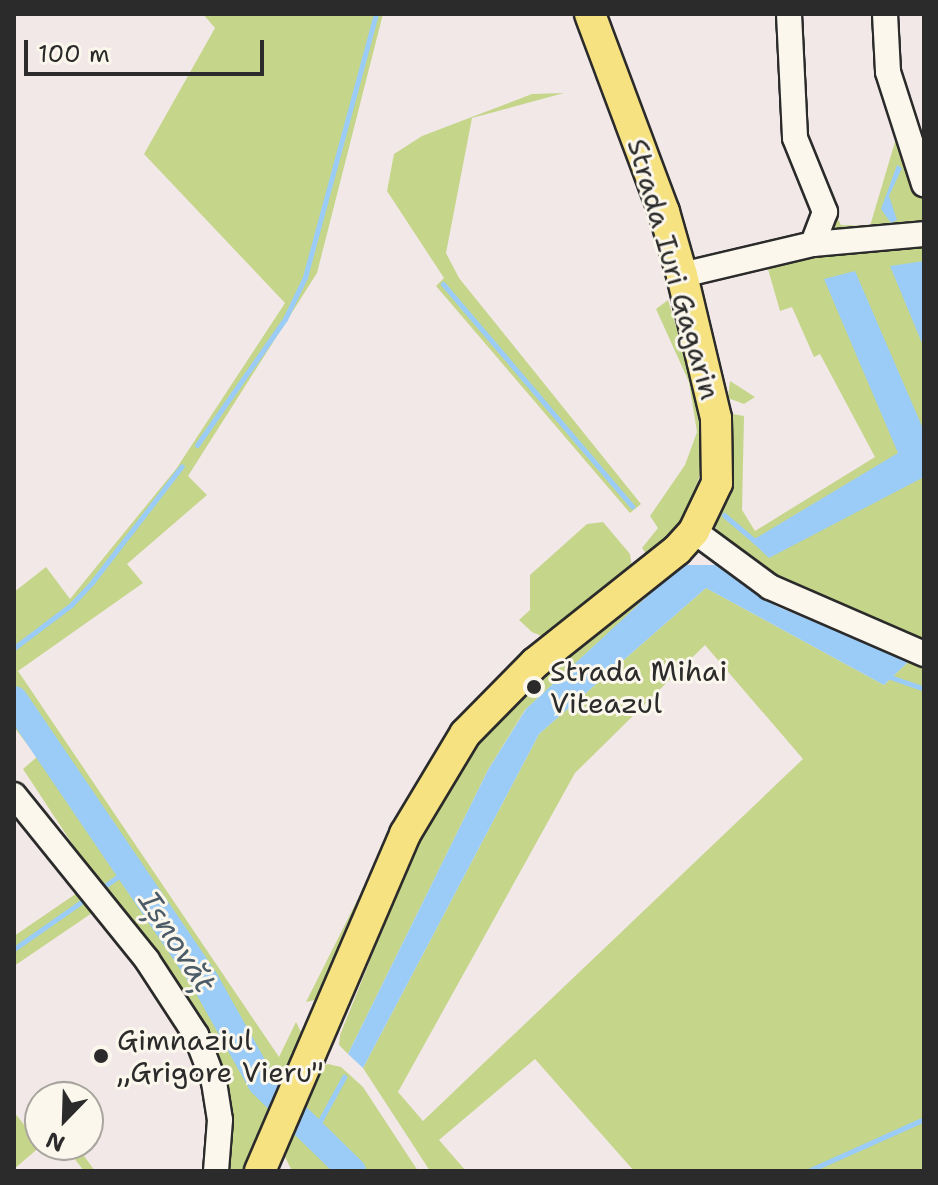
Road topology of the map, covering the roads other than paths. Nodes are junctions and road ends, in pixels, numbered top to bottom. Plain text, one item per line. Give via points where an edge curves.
1 (590, 14) edge
2 (789, 14) edge
3 (885, 14) edge
4 (924, 184) edge
5 (924, 234) edge
6 (813, 244) junction
7 (682, 275) junction
8 (694, 531) junction
9 (924, 654) edge
10 (14, 795) edge
11 (265, 1159) edge
12 (216, 1171) edge

1 - 7 main road, Strada Iuri Gagarin via 644,155
2 - 6 street via 795,138 825,212
3 - 4 street via 888,72
5 - 6 street
6 - 7 street
7 - 8 main road, Strada Iuri Gagarin via 719,449 717,483
8 - 9 street via 770,587
8 - 11 main road, Strada Iuri Gagarin via 654,572 508,686 465,734 405,834
10 - 12 street via 147,960 196,1035 214,1082 220,1120

